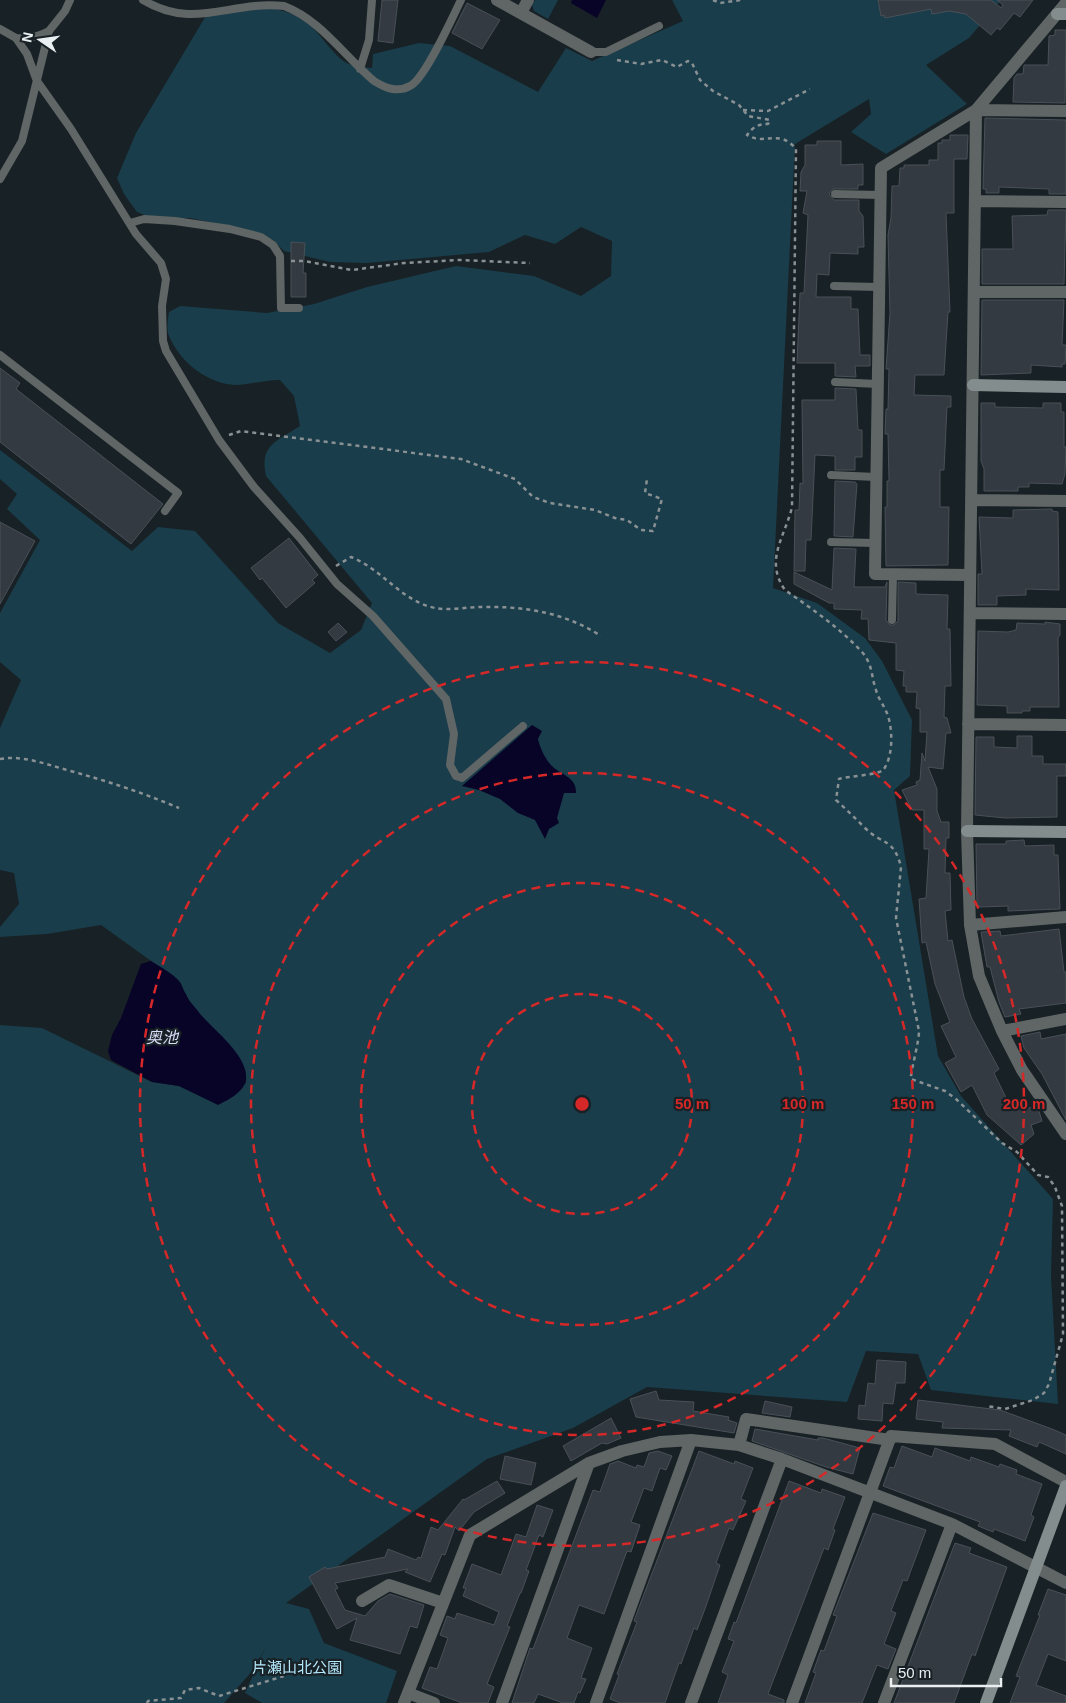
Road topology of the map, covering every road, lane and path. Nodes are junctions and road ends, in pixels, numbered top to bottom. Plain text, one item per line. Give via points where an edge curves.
1 (70, 0) edge
2 (143, 0) edge
3 (372, 0) edge
4 (461, 0) edge
5 (497, 0) edge
6 (528, 0) edge
7 (713, 0) edge
8 (741, 0) edge
9 (1066, 3) edge
10 (521, 13) junction
11 (1061, 14) edge
12 (659, 26) dead end
13 (0, 29) edge
14 (49, 31) junction
15 (16, 38) junction
16 (596, 52) junction
17 (360, 69) junction
18 (37, 81) junction
19 (810, 88) dead end
20 (743, 110) junction
21 (976, 110) junction
22 (1066, 111) edge
23 (0, 179) edge
24 (835, 194) dead end
25 (880, 195) junction
26 (975, 201) junction
27 (1066, 202) edge
28 (130, 223) junction
29 (280, 262) junction
30 (530, 263) dead end
31 (834, 286) dead end
32 (879, 287) junction
33 (974, 292) junction
34 (1066, 292) edge
35 (299, 308) dead end
36 (0, 356) edge
37 (835, 382) dead end
38 (878, 384) junction
39 (973, 385) junction
40 (1066, 387) edge
41 (219, 440) junction
42 (831, 475) dead end
43 (876, 477) junction
44 (647, 480) dead end
45 (971, 500) junction
46 (1066, 501) edge
47 (165, 511) dead end
48 (831, 542) dead end
49 (875, 543) junction
50 (326, 571) junction
51 (893, 574) junction
52 (970, 575) junction
53 (970, 612) junction
54 (1066, 614) edge
55 (892, 620) dead end
56 (601, 636) dead end
57 (968, 724) junction
58 (1066, 725) edge
59 (523, 726) dead end
60 (0, 759) edge
61 (179, 808) dead end
62 (967, 831) junction
63 (1066, 832) edge
64 (1066, 917) edge
65 (970, 925) junction
66 (1066, 1019) edge
67 (1002, 1031) junction
68 (1064, 1127) edge
69 (987, 1406) dead end
70 (691, 1440) junction
71 (890, 1440) junction
72 (739, 1445) junction
73 (782, 1459) junction
74 (589, 1463) junction
75 (1066, 1484) edge
76 (870, 1492) junction
77 (952, 1524) junction
78 (1036, 1567) junction
79 (1066, 1583) edge
80 (362, 1601) dead end
81 (443, 1603) junction
82 (284, 1676) dead end
83 (406, 1698) edge
84 (147, 1703) edge
85 (434, 1703) edge
86 (502, 1703) edge
87 (596, 1703) edge
88 (691, 1703) edge
89 (792, 1703) edge
90 (884, 1703) edge
91 (986, 1703) edge

1 - 14 lane
2 - 17 lane via 176,12 239,1 282,5 310,20
3 - 17 lane via 369,40
4 - 17 lane via 423,73 412,86 384,88
5 - 10 street
6 - 10 street
7 - 8 path via 720,3
9 - 11 street
10 - 16 street
11 - 21 street
12 - 16 lane via 606,52
13 - 15 lane
14 - 15 lane via 41,36
14 - 18 lane
15 - 18 lane via 27,54
16 - 20 path via 609,62 619,59 641,64 662,60 677,67 688,61 700,80
18 - 23 lane via 22,142
18 - 28 lane
19 - 20 path via 768,111
20 - 69 path via 753,118 770,120 768,124 751,129 747,135 763,140 783,138 796,149 792,507 787,527 777,545 775,562 779,581 786,590 847,637 869,662 877,694 887,712 891,744 882,771 839,779 836,800 868,831 887,841 900,859 902,867 896,918 919,1031 911,1079 945,1091 970,1111 1038,1175 1048,1177 1056,1187 1062,1206 1063,1334 1049,1384 1044,1393 1033,1400 1005,1409
21 - 22 street
21 - 25 street via 881,168
21 - 26 street
24 - 25 lane
25 - 32 street
26 - 27 street
26 - 33 street
28 - 29 lane via 144,219 175,221 261,237 274,245
28 - 41 lane via 164,270 162,326 166,351
29 - 30 path via 304,261 352,270 432,261
29 - 35 lane via 281,308
31 - 32 lane
32 - 38 street
33 - 34 street
33 - 39 street
36 - 47 lane via 178,494
37 - 38 lane
38 - 43 street
39 - 40 street
39 - 45 street
41 - 44 path via 240,431 461,459 515,479 533,498 595,510 627,520 641,530 653,531 662,499 645,493
41 - 50 lane via 254,487
42 - 43 lane
43 - 49 street
45 - 46 street
45 - 52 street
48 - 49 lane
49 - 51 street via 875,574
50 - 56 path via 351,557 365,563 405,595 422,604 436,608 534,610 570,620
50 - 59 lane via 373,616 446,699 454,734 450,765 456,776 462,778
51 - 52 street
51 - 55 lane
52 - 53 street
53 - 54 street
53 - 57 street
57 - 58 street
57 - 62 street
60 - 61 path via 14,756 34,761 133,789
62 - 63 street
62 - 65 street
64 - 65 street
65 - 67 street via 979,976
66 - 67 street
67 - 68 street via 1022,1070
70 - 72 street
70 - 74 street via 653,1443
70 - 87 street
71 - 72 street via 746,1419
71 - 75 street via 891,1436 995,1444
71 - 76 street
72 - 73 street
73 - 76 street
73 - 88 street
74 - 81 street via 470,1535
74 - 86 street
75 - 78 street
76 - 77 street
76 - 89 street
77 - 78 street
77 - 90 street
78 - 79 street
78 - 91 street
80 - 81 street via 389,1586
81 - 83 street
82 - 84 path via 219,1696 199,1688 186,1690 181,1698
83 - 85 street

